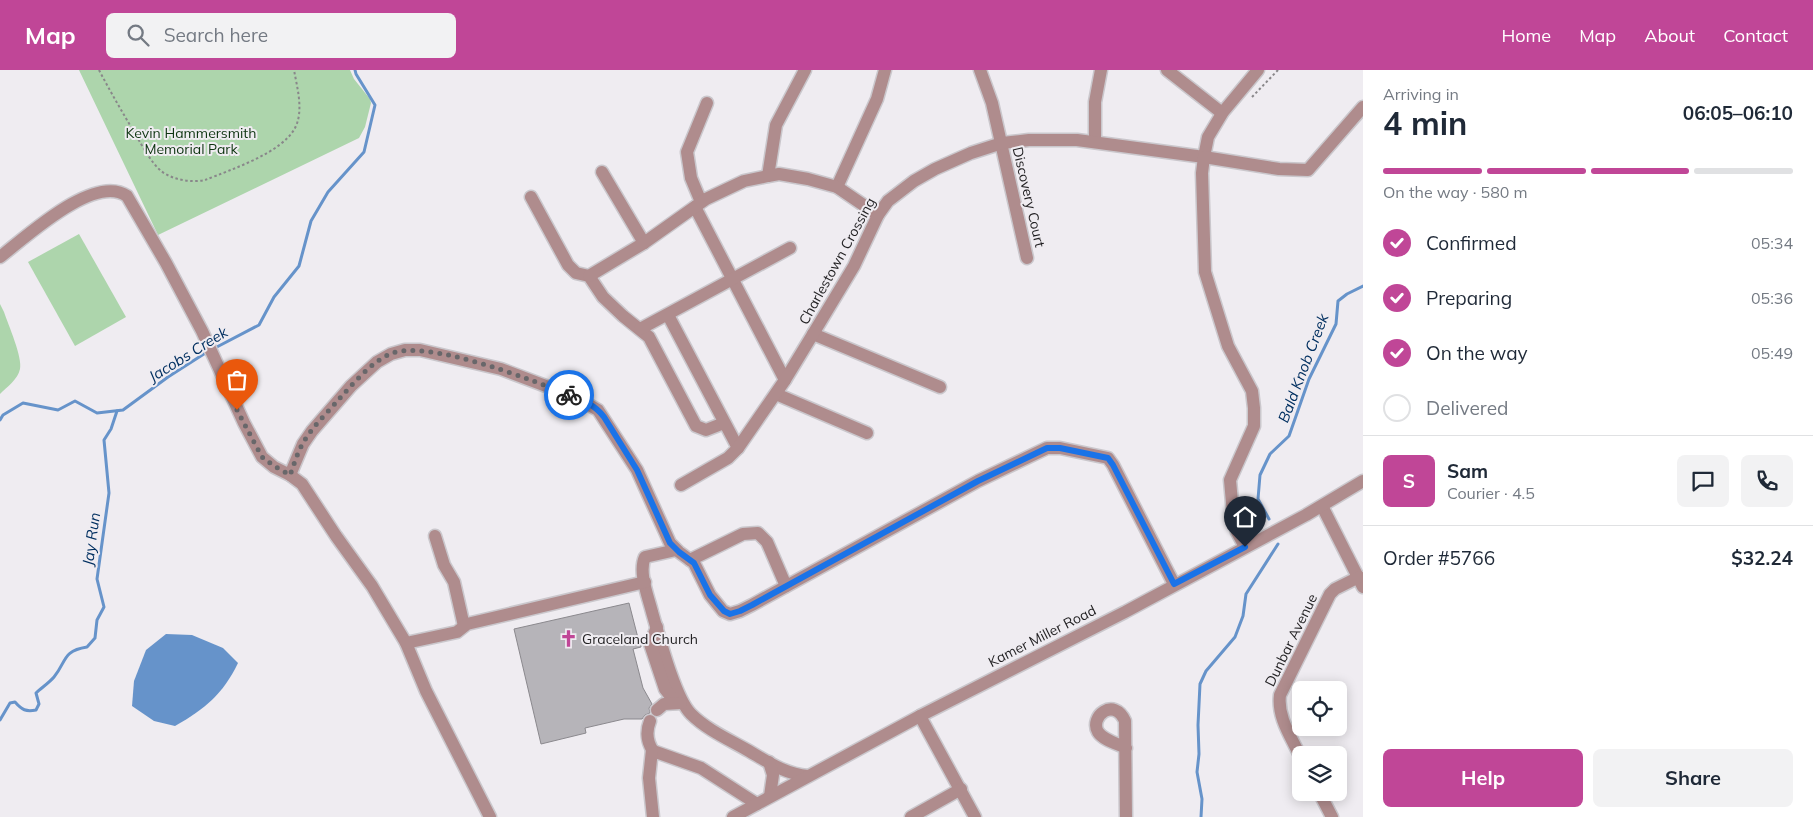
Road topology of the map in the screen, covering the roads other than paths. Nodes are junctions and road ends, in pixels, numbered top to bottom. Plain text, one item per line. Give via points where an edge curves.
1 (806, 70) edge
2 (885, 70) edge
3 (980, 70) edge
4 (1101, 70) edge
5 (1167, 70) edge
6 (1258, 70) edge
7 (708, 103) dead end
8 (1363, 107) edge
9 (1222, 114) junction
10 (1095, 142) junction
11 (1002, 143) junction
12 (1204, 157) junction
13 (602, 172) dead end
14 (768, 176) junction
15 (837, 187) junction
16 (531, 197) dead end
17 (698, 204) junction
18 (878, 215) junction
19 (644, 243) junction
20 (790, 248) dead end
21 (0, 258) edge
22 (1027, 258) dead end
23 (589, 276) junction
24 (732, 280) junction
25 (668, 315) junction
26 (640, 329) junction
27 (813, 334) junction
28 (785, 380) junction
29 (940, 388) dead end
30 (776, 394) junction
31 (724, 423) junction
32 (867, 433) dead end
33 (738, 448) junction
34 (290, 475) junction
35 (1363, 481) edge
36 (681, 485) dead end
37 (1322, 506) junction
38 (435, 536) dead end
39 (1245, 547) junction
40 (684, 556) junction
41 (645, 582) junction
42 (1361, 582) edge
43 (1174, 584) junction
44 (786, 586) junction
45 (464, 626) junction
46 (406, 643) junction
47 (680, 703) junction
48 (657, 710) dead end
49 (920, 716) junction
50 (650, 721) dead end
51 (1295, 746) edge
52 (1126, 748) dead end
53 (652, 750) junction
54 (769, 762) junction
55 (808, 776) junction
56 (960, 789) junction
57 (770, 796) junction
58 (1324, 801) edge
59 (757, 804) junction
60 (490, 817) edge
61 (652, 817) edge
62 (733, 817) edge
63 (911, 817) edge
64 (975, 817) edge
65 (1126, 817) edge
66 (1332, 817) edge

1 - 14 street via 776,125
2 - 15 street via 877,99
3 - 11 street, Discovery Court
4 - 10 street via 1095,102
5 - 9 street
6 - 9 street
7 - 17 street via 687,152
8 - 12 street, Charlestown Crossing via 1308,170 1279,169
9 - 12 street via 1208,137
10 - 11 street, Charlestown Crossing via 1045,139
10 - 12 street, Charlestown Crossing
11 - 18 street, Charlestown Crossing via 958,158 914,181 888,201
11 - 22 street, Discovery Court
12 - 39 street via 1205,272 1228,346 1252,391 1254,408 1254,426 1230,480 1237,532
13 - 19 street
14 - 15 street via 779,174
14 - 17 street via 744,181
15 - 18 street
16 - 23 street via 568,265
17 - 19 street
17 - 24 street
18 - 27 street, Charlestown Crossing via 854,266
19 - 23 street
20 - 24 street
21 - 34 street via 63,209 102,192 121,192 127,196 208,344 262,457
23 - 26 street via 603,297
24 - 25 street
24 - 28 street
25 - 26 street
25 - 31 street
26 - 31 street via 649,337 696,426 706,430
27 - 28 street, Charlestown Crossing
27 - 29 street
28 - 30 street, Charlestown Crossing
30 - 32 street
30 - 33 street, Charlestown Crossing
31 - 33 street
33 - 36 street, Charlestown Crossing via 728,458
34 - 40 street via 303,444 351,386 391,354 420,350 501,369 575,397 598,410 637,470 670,543
34 - 46 street via 302,484 372,586
35 - 37 street, Kamer Miller Road
37 - 39 street, Kamer Miller Road
37 - 42 street
38 - 45 street via 444,565 454,582
39 - 43 street, Kamer Miller Road
40 - 41 street via 645,556 642,568
40 - 44 street via 694,563 710,595 730,614
40 - 44 street via 743,534 758,532 767,542
41 - 45 street
41 - 47 street
42 - 51 street, Dunbar Avenue via 1335,589 1330,594 1280,695 1281,716
43 - 44 street via 1108,458 1047,448 978,481
43 - 49 street, Kamer Miller Road
45 - 46 street via 457,632
46 - 60 street
47 - 48 street via 664,704
47 - 54 street via 708,727
49 - 55 street, Kamer Miller Road
49 - 56 street
50 - 53 street via 647,736
52 - 65 street
53 - 59 street via 701,768
53 - 61 street via 648,778
54 - 55 street via 782,770
54 - 57 street via 773,775
55 - 57 street, Kamer Miller Road
56 - 63 street
56 - 64 street
57 - 59 street, Kamer Miller Road
58 - 66 street
59 - 62 street, Kamer Miller Road

